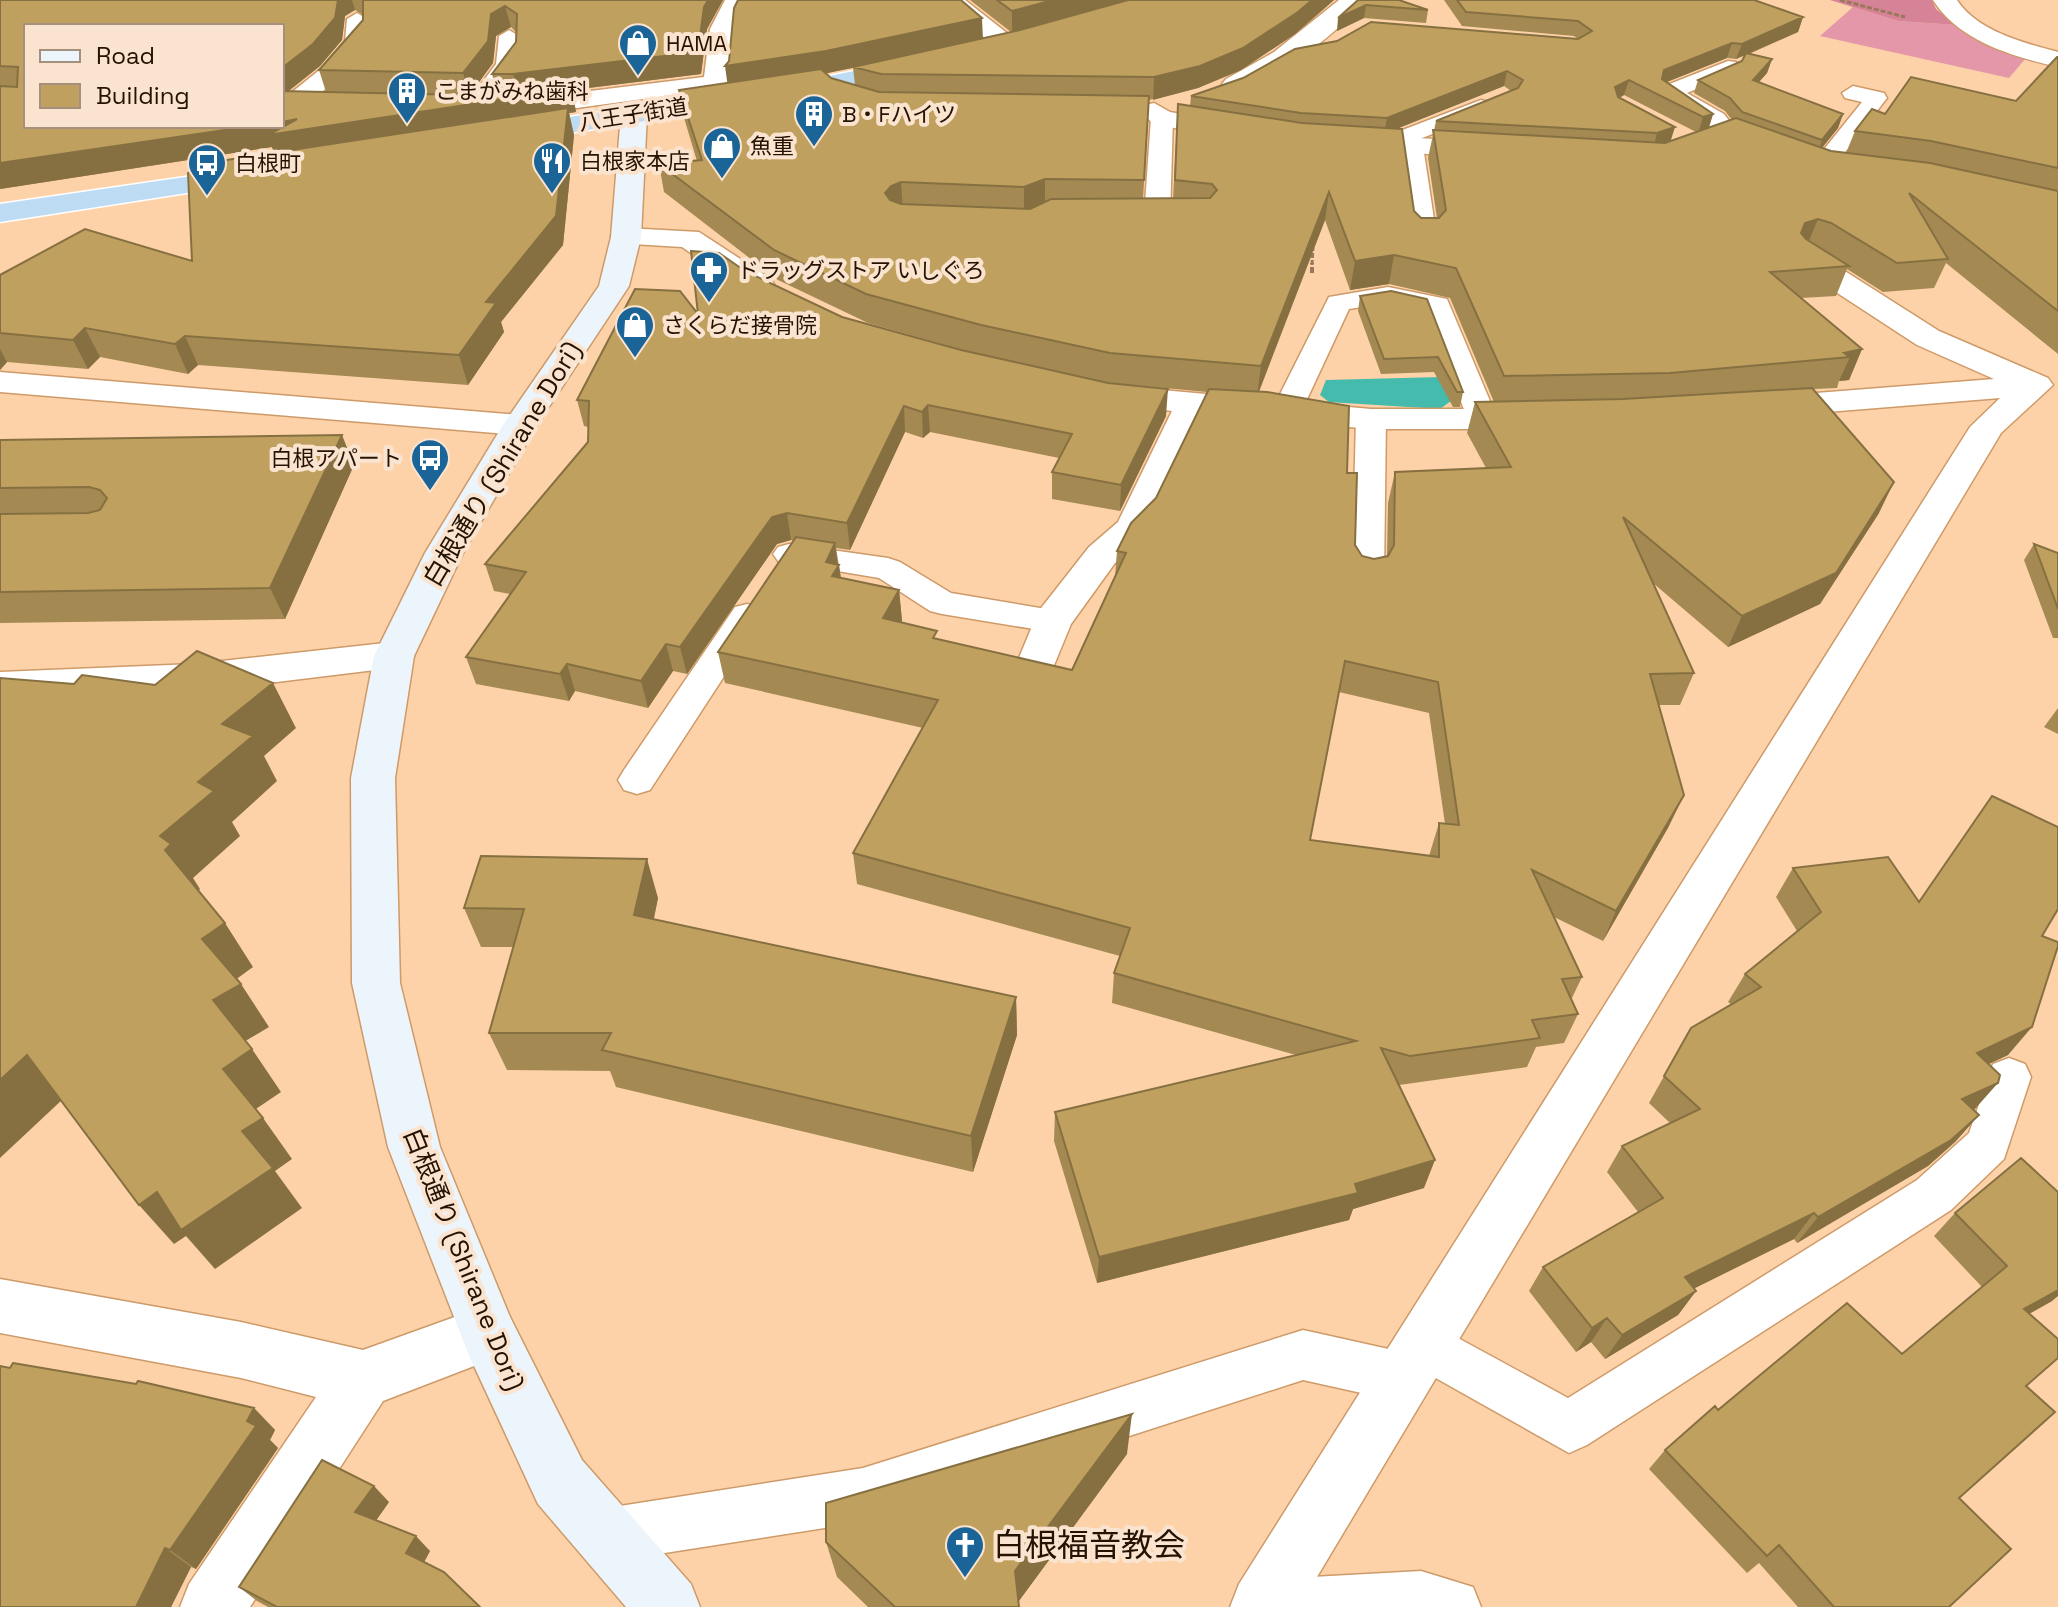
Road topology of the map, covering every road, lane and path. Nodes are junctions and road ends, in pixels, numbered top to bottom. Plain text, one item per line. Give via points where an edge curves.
1 (954, 0) edge
2 (1353, 0) edge
3 (1945, 0) edge
4 (745, 4) edge
5 (357, 19) dead end
6 (509, 36) edge
7 (1037, 37) edge
8 (1010, 44) junction
9 (1335, 47) edge
10 (983, 51) edge
11 (1284, 56) junction
12 (942, 60) edge
13 (2058, 60) edge
14 (1728, 67) edge
15 (829, 84) junction
16 (1853, 93) dead end
17 (1505, 96) edge
18 (288, 102) edge
19 (340, 103) edge
20 (869, 105) edge
21 (445, 106) edge
22 (475, 107) junction
23 (1124, 110) edge
24 (634, 114) junction
25 (1158, 114) junction
26 (523, 120) junction
27 (1727, 134) junction
28 (1267, 135) edge
29 (489, 138) edge
30 (1313, 141) edge
31 (1754, 144) edge
32 (1399, 145) junction
33 (1697, 145) edge
34 (1518, 152) edge
35 (1794, 159) edge
36 (1821, 168) junction
37 (275, 171) edge
38 (1849, 172) edge
39 (0, 213) edge
40 (1125, 218) edge
41 (1157, 218) junction
42 (1184, 218) edge
43 (626, 237) junction
44 (1424, 239) edge
45 (1807, 260) edge
46 (788, 300) edge
47 (0, 382) edge
48 (2047, 382) edge
49 (1079, 389) edge
50 (1192, 405) junction
51 (1287, 410) junction
52 (1735, 410) edge
53 (1557, 418) edge
54 (1371, 419) junction
55 (1483, 420) junction
56 (520, 425) junction
57 (1368, 576) edge
58 (1052, 621) junction
59 (394, 656) junction
60 (1036, 665) edge
61 (0, 686) edge
62 (637, 780) dead end
63 (2009, 1077) dead end
64 (0, 1306) edge
65 (488, 1333) junction
66 (1412, 1360) junction
67 (363, 1379) junction
68 (607, 1535) junction
69 (212, 1607) edge
70 (668, 1607) edge
71 (1262, 1607) edge
72 (1276, 1607) edge
73 (1453, 1607) edge

1 - 8 lane
2 - 11 street
3 - 13 street via 1960,19 1985,34
4 - 26 street via 729,11 717,44 716,83
5 - 18 lane via 356,42 330,73
6 - 22 lane via 507,64
7 - 8 highway
8 - 10 highway
9 - 11 lane via 1308,57
11 - 25 street via 1251,78
12 - 15 highway, 八王子街道
14 - 27 lane via 1670,92 1716,119
15 - 20 street via 843,97
15 - 24 highway, 八王子街道
16 - 36 lane via 1876,98
17 - 32 lane
18 - 19 street
21 - 22 street
22 - 26 street
23 - 25 street
24 - 26 highway, 八王子街道
24 - 43 street, 白根通り (Shirane Dori)
25 - 28 street
25 - 41 lane
26 - 29 highway, 八王子街道
27 - 31 street
27 - 33 street
30 - 32 street
32 - 34 street
32 - 44 lane
35 - 36 street
36 - 38 street
37 - 39 highway
40 - 41 lane
41 - 42 lane
43 - 46 street via 689,238
43 - 56 street, 白根通り (Shirane Dori) via 614,286
45 - 48 street via 1928,338
47 - 56 street
48 - 52 street
48 - 66 street via 1987,427
49 - 50 street
50 - 51 street
50 - 58 street via 1133,528 1102,555
51 - 54 street
51 - 55 lane via 1339,303 1388,295 1437,305
53 - 55 street
54 - 55 street
54 - 57 lane
56 - 59 street, 白根通り (Shirane Dori) via 444,553
58 - 60 street
58 - 62 lane via 942,603 888,569 790,553
59 - 61 street via 194,678
59 - 65 street, 白根通り (Shirane Dori) via 373,778 376,983 414,1147
63 - 66 lane via 1988,1145 1934,1195 1569,1427
64 - 67 street via 241,1350
65 - 67 street
65 - 68 street, 白根通り (Shirane Dori) via 560,1482
66 - 68 lane via 1303,1355 863,1495
66 - 71 street
67 - 69 street
68 - 70 street, 白根通り (Shirane Dori)
72 - 73 lane via 1421,1599

